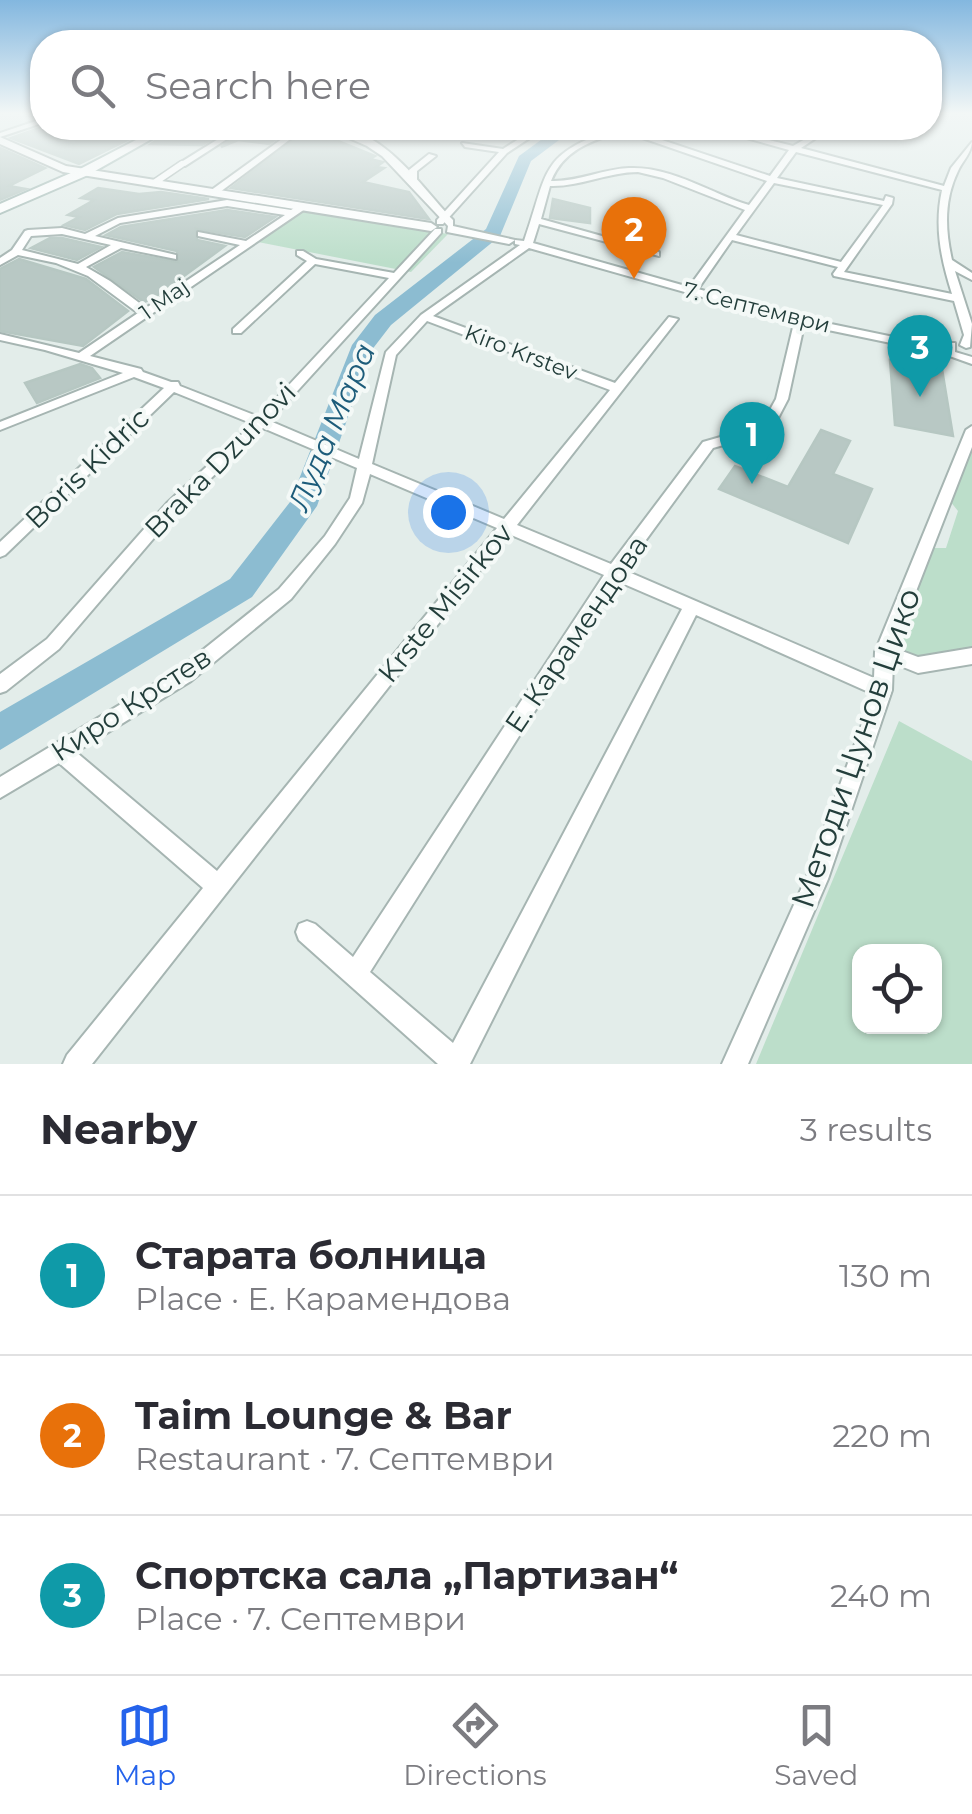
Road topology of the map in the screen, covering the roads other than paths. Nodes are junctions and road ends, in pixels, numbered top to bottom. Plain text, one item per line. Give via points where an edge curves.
1 (46, 164) edge
2 (100, 164) edge
3 (182, 164) edge
4 (252, 164) edge
5 (396, 164) edge
6 (422, 164) edge
7 (493, 164) edge
8 (556, 164) edge
9 (726, 164) edge
10 (784, 164) edge
11 (847, 164) edge
12 (959, 164) edge
13 (84, 172) junction
14 (414, 180) junction
15 (773, 180) junction
16 (154, 183) junction
17 (545, 184) junction
18 (944, 188) junction
19 (213, 192) junction
20 (431, 203) junction
21 (458, 205) junction
22 (0, 209) edge
23 (752, 209) junction
24 (297, 210) junction
25 (536, 220) junction
26 (442, 225) junction
27 (201, 234) dead end
28 (86, 237) junction
29 (731, 237) junction
30 (510, 240) joint
31 (245, 243) junction
32 (528, 244) junction
33 (117, 246) junction
34 (16, 252) junction
35 (300, 253) dead end
36 (656, 254) dead end
37 (173, 258) dead end
38 (0, 262) edge
39 (313, 262) junction
40 (948, 262) junction
41 (840, 265) junction
42 (76, 268) junction
43 (394, 276) junction
44 (972, 278) edge
45 (953, 282) junction
46 (691, 291) junction
47 (960, 298) junction
48 (146, 312) junction
49 (425, 316) junction
50 (673, 319) dead end
51 (800, 320) junction
52 (237, 331) dead end
53 (0, 337) edge
54 (969, 347) edge
55 (947, 351) junction
56 (83, 355) junction
57 (968, 360) edge
58 (137, 372) junction
59 (972, 373) edge
60 (174, 385) junction
61 (617, 388) junction
62 (268, 425) junction
63 (0, 426) edge
64 (972, 430) edge
65 (360, 464) junction
66 (509, 524) junction
67 (0, 551) edge
68 (615, 571) junction
69 (692, 607) junction
70 (884, 652) junction
71 (972, 656) edge
72 (0, 685) edge
73 (882, 690) junction
74 (60, 751) junction
75 (0, 788) edge
76 (218, 886) junction
77 (308, 932) dead end
78 (356, 973) junction
79 (76, 1064) edge
80 (457, 1064) edge
81 (735, 1064) edge

1 - 13 street, 7. Септември
2 - 13 main road
3 - 16 street
4 - 19 street
5 - 14 street
6 - 14 street via 413,170
7 - 21 street, Braka Dzunovi
8 - 17 street
9 - 15 street
10 - 15 street
11 - 18 street
12 - 18 street
13 - 16 street, 7. Септември
13 - 22 main road
14 - 20 street
15 - 23 street
15 - 41 street via 888,201
16 - 19 street, 7. Септември
17 - 23 street via 571,186 643,170
17 - 25 street
18 - 40 street
19 - 24 street, 7. Септември
20 - 21 street
20 - 26 street
21 - 26 street, Braka Dzunovi
23 - 29 street
24 - 26 street, 7. Септември
24 - 28 street via 227,203 118,221
24 - 31 street, 1 Maj
25 - 32 street
25 - 36 street
26 - 30 street, 7. Септември
26 - 43 street, Braka Dzunovi
27 - 31 street
28 - 33 street
28 - 34 street via 28,233
29 - 41 street
29 - 46 street
30 - 32 street, 7. Септември
31 - 48 street, 1 Maj
32 - 46 street, 7. Септември
32 - 49 street, Киро Крстев
33 - 37 street
33 - 42 street
34 - 38 street
34 - 42 street
35 - 39 street
39 - 43 street
39 - 52 street
40 - 44 street
40 - 45 street
41 - 47 street via 838,274 846,278
42 - 48 street
43 - 62 street, Braka Dzunovi
44 - 45 street
45 - 47 street
46 - 51 street, 7. Септември
47 - 54 street
48 - 56 street, 1 Maj
49 - 61 street, Kiro Krstev
49 - 65 street, Киро Крстев via 390,354
50 - 61 street, Krste Misirkov
51 - 55 street, 7. Септември
51 - 68 street, Е. Карамендова via 772,420 757,432 708,445
53 - 56 street
54 - 55 street via 951,345
55 - 57 street
56 - 58 street
57 - 59 street
58 - 60 street
58 - 63 street
60 - 62 street
60 - 67 street, Boris Kidric
61 - 66 street, Krste Misirkov
62 - 65 street
62 - 72 street, Braka Dzunovi via 172,507 53,644
64 - 70 street, Методи Џунов Џико
65 - 66 street
65 - 74 street, Киро Крстев via 356,499 284,594 186,675
66 - 68 street
66 - 76 street, Krste Misirkov
68 - 69 street
68 - 78 street, Е. Карамендова
69 - 73 street
69 - 80 street
70 - 71 street via 918,664
70 - 73 street, Методи Џунов Џико
73 - 81 street, Методи Џунов Џико via 817,878
74 - 75 street, Киро Крстев
74 - 76 street
76 - 79 street, Krste Misirkov
77 - 78 street
78 - 80 street

